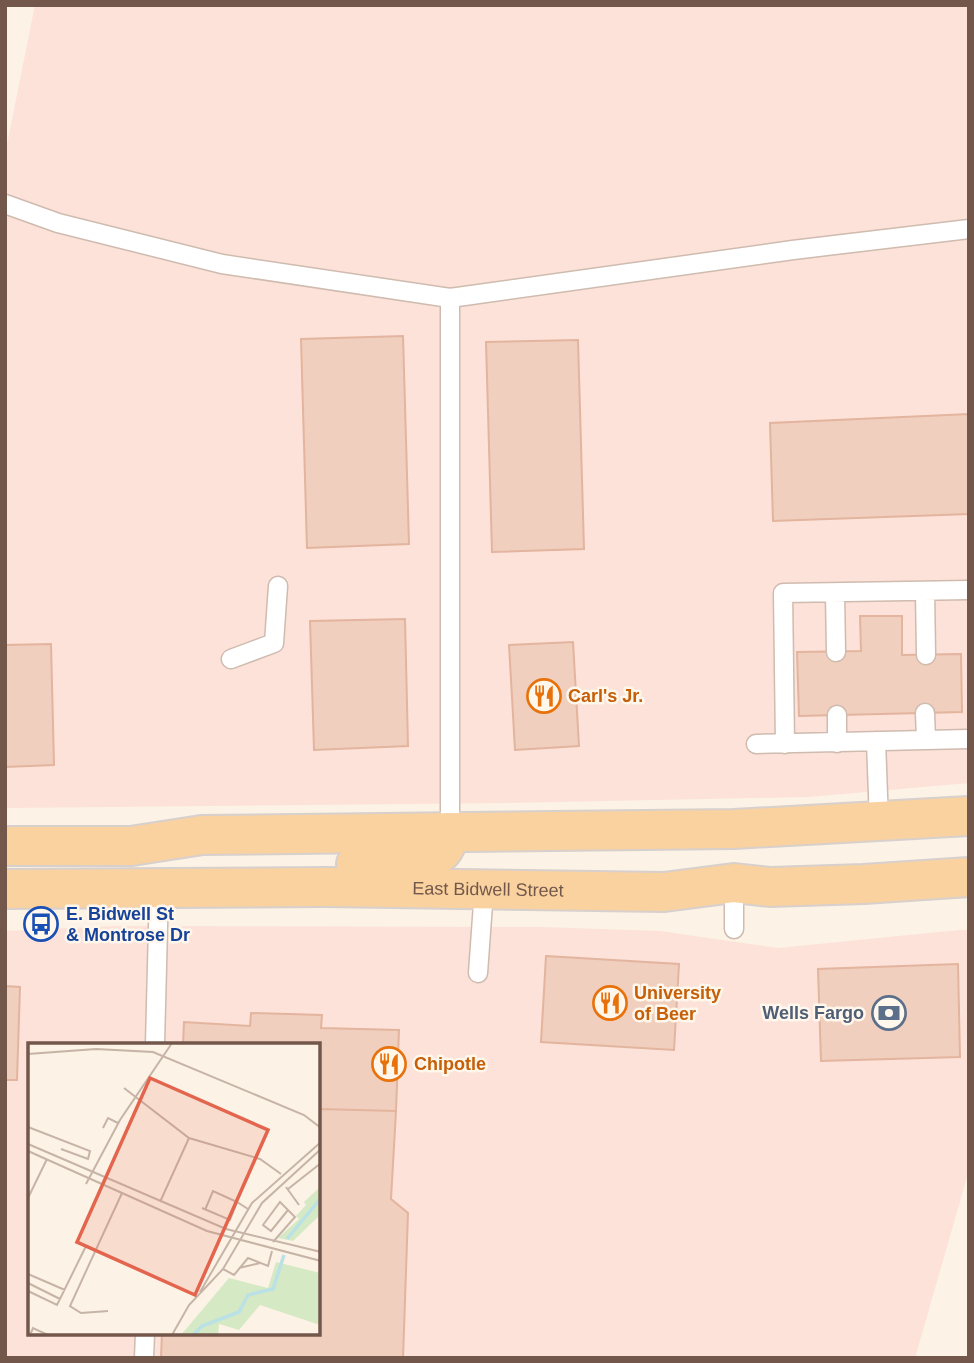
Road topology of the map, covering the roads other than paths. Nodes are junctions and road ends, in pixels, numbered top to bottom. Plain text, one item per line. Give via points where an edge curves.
1 (5, 204) edge
2 (969, 229) edge
3 (450, 298) junction
4 (278, 586) dead end
5 (969, 590) edge
6 (925, 591) junction
7 (835, 593) junction
8 (836, 652) dead end
9 (926, 655) dead end
10 (231, 659) dead end
11 (925, 713) dead end
12 (837, 715) dead end
13 (969, 739) edge
14 (926, 740) junction
15 (876, 741) junction
16 (837, 743) junction
17 (757, 744) dead end
18 (785, 744) junction
19 (969, 817) edge
20 (879, 822) junction
21 (720, 830) junction
22 (450, 832) junction
23 (5, 846) edge
24 (969, 877) edge
25 (734, 883) junction
26 (159, 888) junction
27 (5, 889) edge
28 (484, 890) junction
29 (734, 929) dead end
30 (478, 973) dead end
31 (155, 1043) edge
32 (145, 1335) edge
33 (144, 1358) edge

1 - 3 lane via 58,223 222,264
2 - 3 lane
3 - 22 lane
4 - 10 lane via 274,643
5 - 6 lane
6 - 7 lane
6 - 9 lane
7 - 8 lane
7 - 18 lane via 783,593
11 - 14 lane
12 - 16 lane
13 - 14 lane
14 - 15 lane
15 - 16 lane
15 - 20 lane
16 - 18 lane
17 - 18 lane
19 - 20 main road
20 - 21 main road
21 - 22 main road
21 - 28 main road via 670,845 495,856 482,869
22 - 23 main road via 202,835 131,846
22 - 26 main road via 442,851 422,861 195,869
24 - 25 main road, East Bidwell Street via 770,887
25 - 28 main road, East Bidwell Street via 664,892
25 - 29 lane
26 - 27 main road, East Bidwell Street
26 - 28 main road, East Bidwell Street
26 - 31 lane
28 - 30 lane
32 - 33 lane

